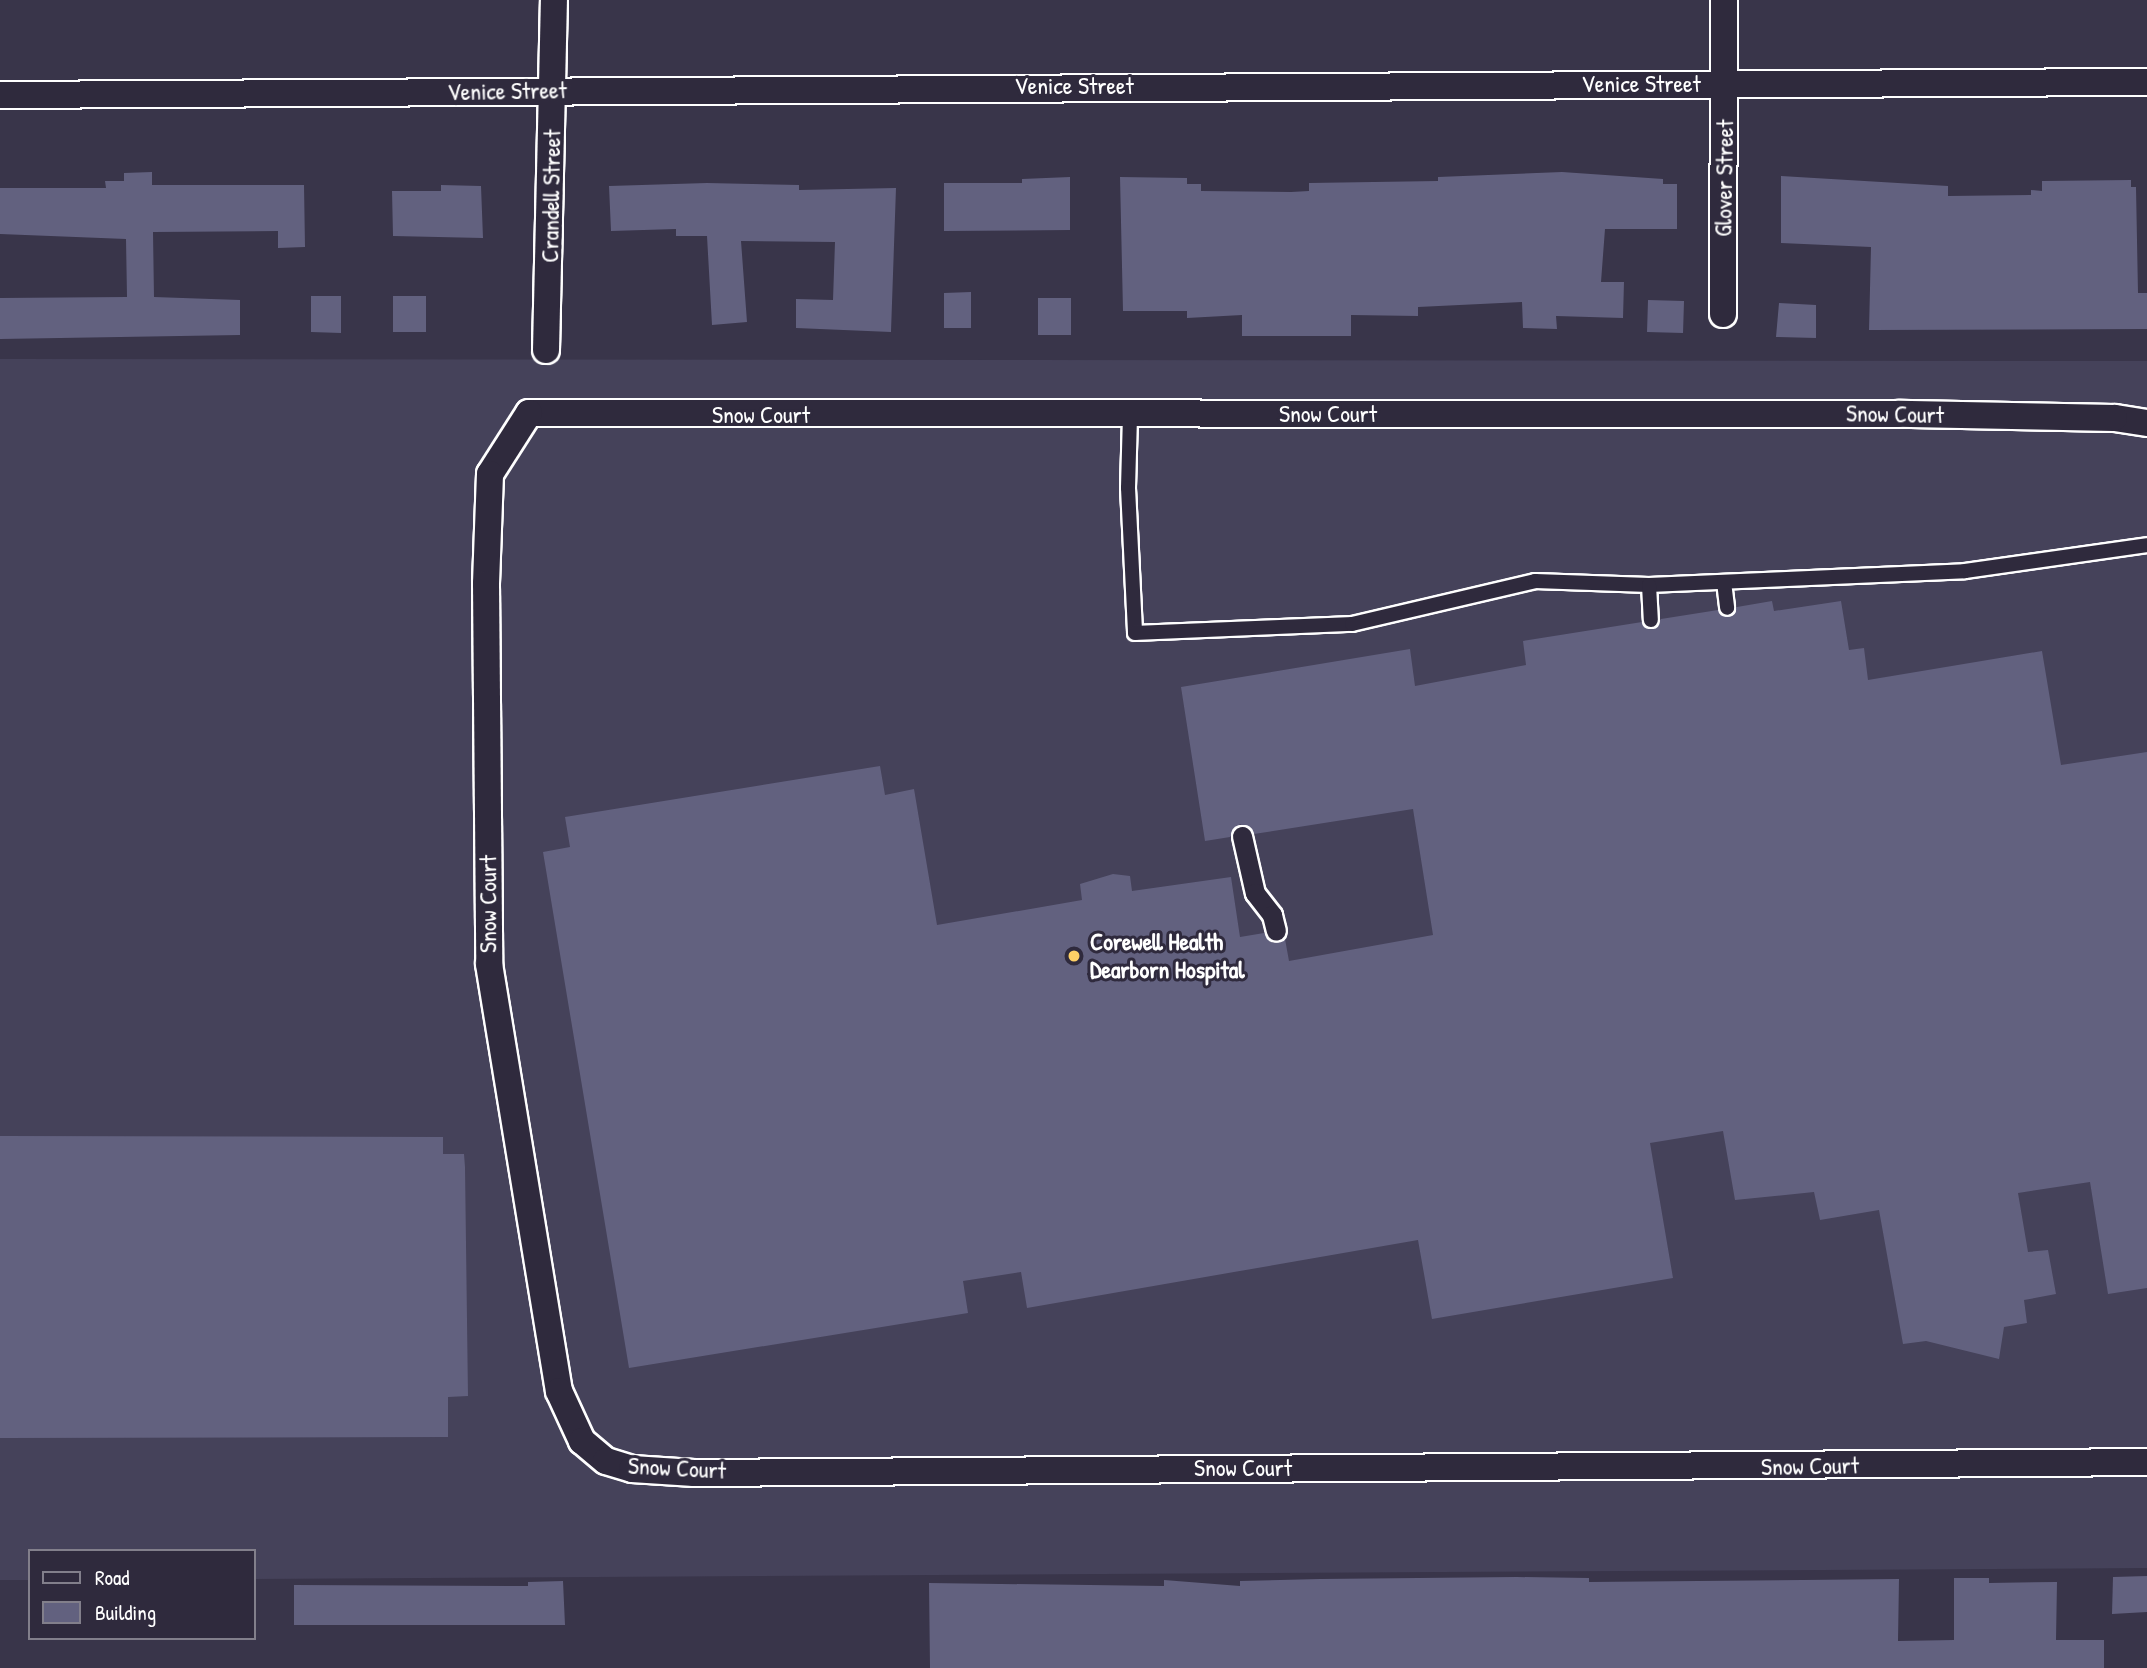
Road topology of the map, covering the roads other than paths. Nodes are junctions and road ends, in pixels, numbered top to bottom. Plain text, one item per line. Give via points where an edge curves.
1 (554, 0) edge
2 (1724, 0) edge
3 (2147, 82) edge
4 (1726, 85) junction
5 (553, 91) junction
6 (0, 94) edge
7 (1723, 314) dead end
8 (547, 350) dead end
9 (1130, 416) junction
10 (2147, 423) edge
11 (2147, 545) edge
12 (1724, 582) junction
13 (1649, 585) junction
14 (1727, 608) dead end
15 (1651, 620) dead end
16 (1242, 835) dead end
17 (1276, 931) dead end
18 (2147, 1462) edge

1 - 5 street, Crandell Street
2 - 4 street, Glover Street
3 - 4 street, Venice Street
4 - 5 street, Venice Street
4 - 7 street, Glover Street
5 - 6 street, Venice Street
5 - 8 street, Crandell Street
9 - 10 street, Snow Court via 1885,414 2114,418
9 - 13 lane via 1128,488 1135,633 1352,624 1535,581
9 - 18 street, Snow Court via 529,413 497,458 486,494 489,964 559,1391 572,1426 593,1453 632,1469 694,1472
11 - 12 lane via 1965,571
12 - 13 lane
12 - 14 lane
13 - 15 lane
16 - 17 street via 1255,893 1272,915

